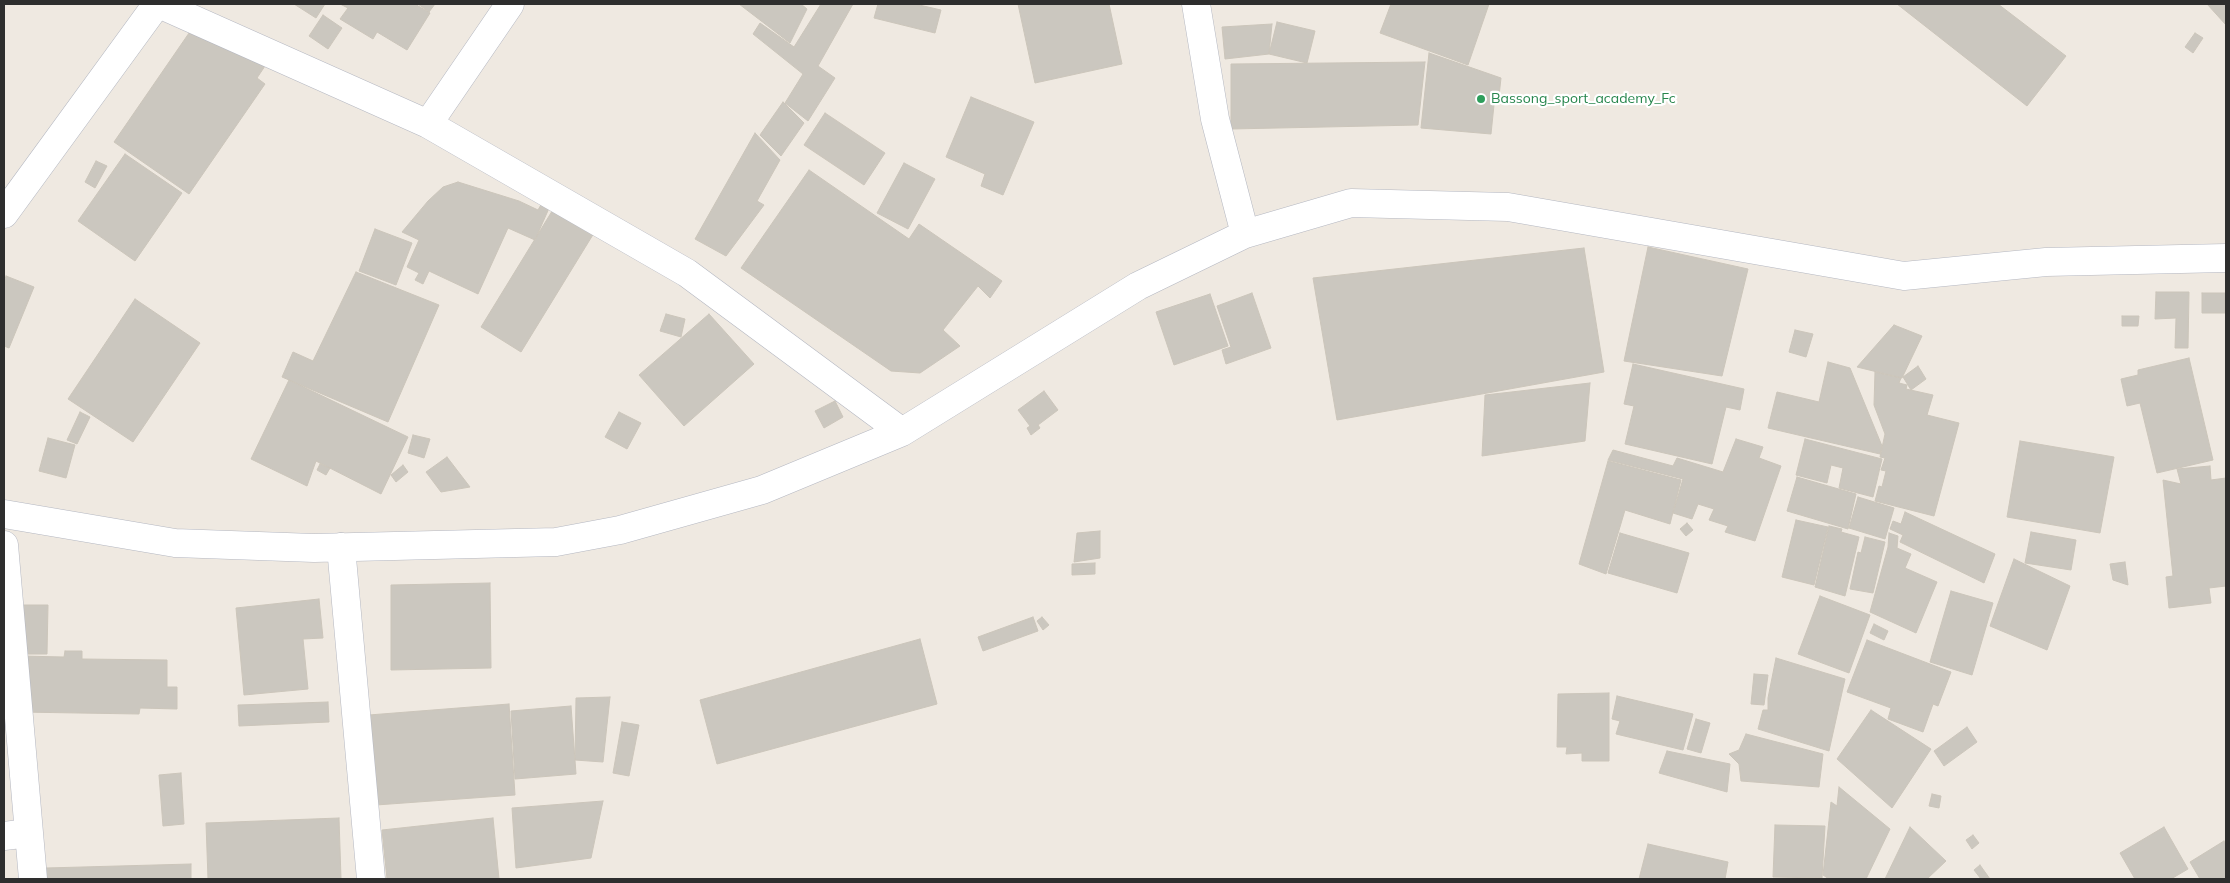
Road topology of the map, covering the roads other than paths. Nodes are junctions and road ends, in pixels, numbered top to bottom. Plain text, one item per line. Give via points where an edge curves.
1 (158, 4) edge
2 (510, 4) edge
3 (1196, 4) edge
4 (428, 124) junction
5 (4, 214) edge
6 (1245, 234) junction
7 (2226, 258) edge
8 (902, 432) junction
9 (4, 514) edge
10 (4, 545) edge
11 (341, 547) junction
12 (16, 834) edge
13 (33, 879) edge
14 (371, 879) edge

1 - 4 street
1 - 5 street
2 - 4 street
3 - 6 street via 1215,119
4 - 8 street via 687,273
6 - 7 street via 1351,203 1498,207 1904,276 2046,262
6 - 8 street via 1138,286
8 - 11 street via 762,490 611,531 556,542
9 - 11 street via 175,543
10 - 12 street
11 - 14 street
12 - 13 street

